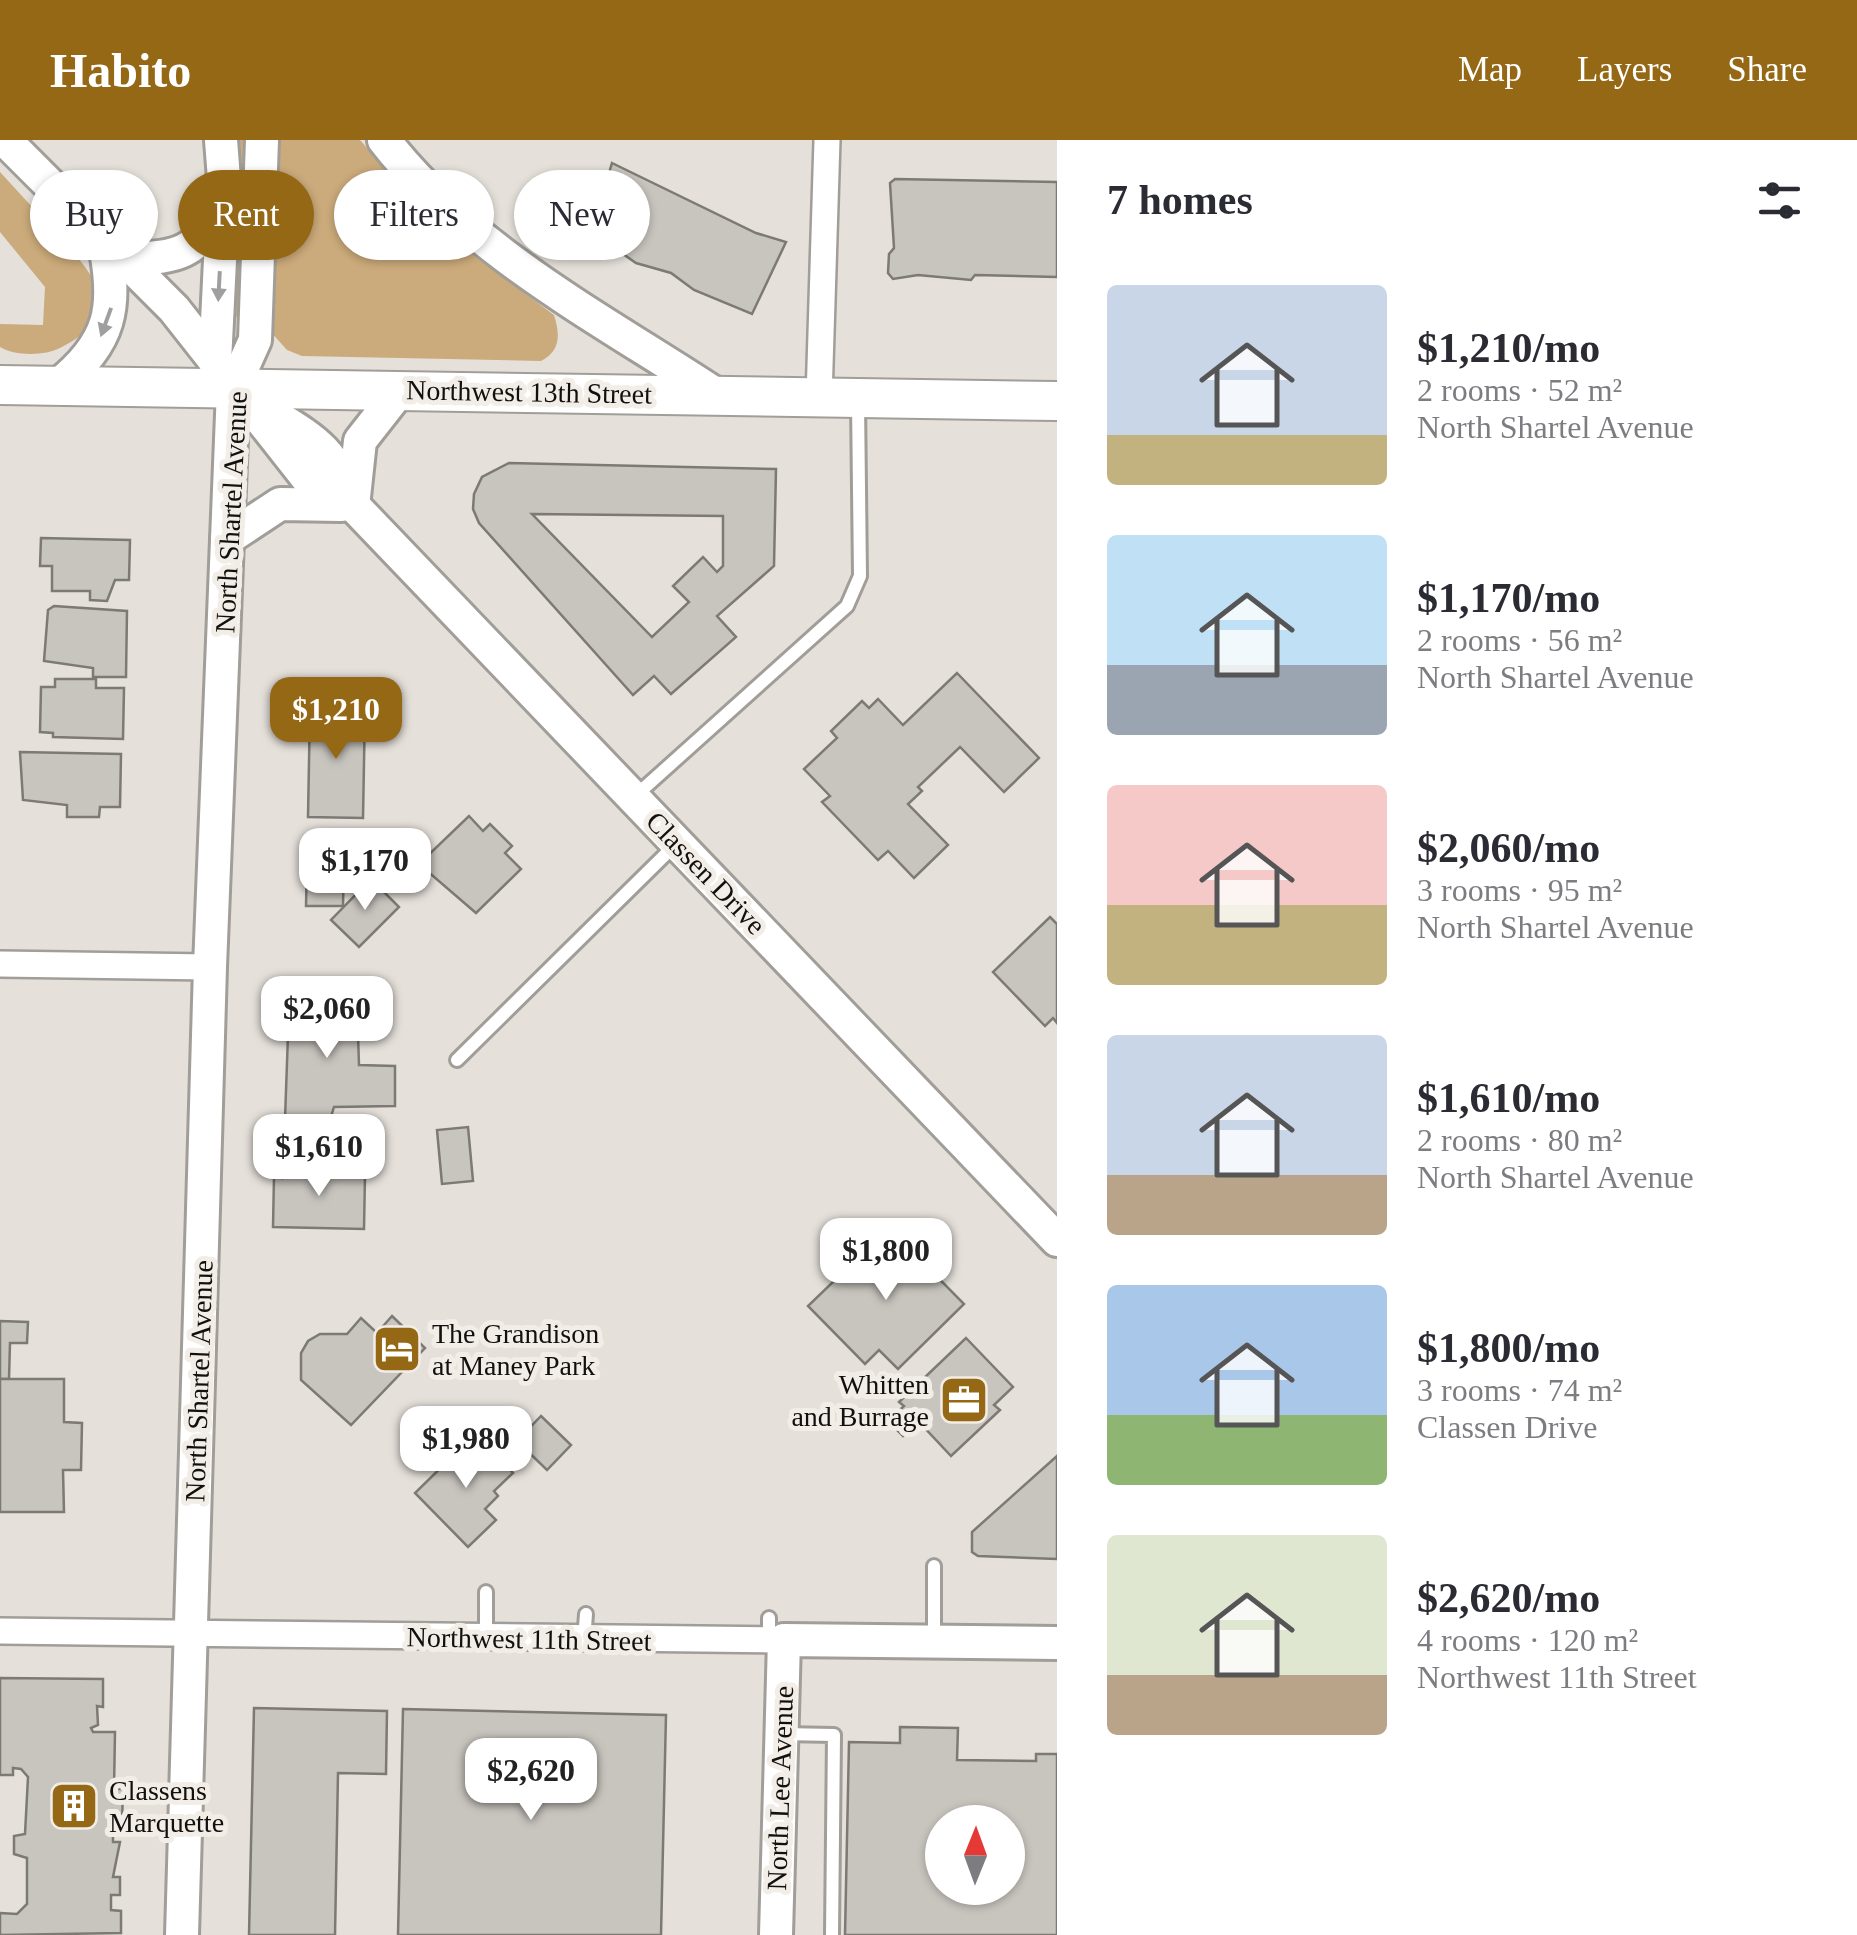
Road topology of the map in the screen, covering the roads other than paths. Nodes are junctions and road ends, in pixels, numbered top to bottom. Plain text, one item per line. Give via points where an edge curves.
1 (5, 140) edge
2 (221, 140) edge
3 (262, 140) edge
4 (384, 140) edge
5 (827, 140) edge
6 (35, 170) edge
7 (222, 170) edge
8 (113, 260) edge
9 (124, 260) edge
10 (223, 260) edge
11 (224, 376) junction
12 (0, 385) edge
13 (57, 386) junction
14 (400, 390) junction
15 (717, 396) junction
16 (819, 398) junction
17 (858, 398) junction
18 (1057, 401) edge
19 (354, 506) junction
20 (227, 539) junction
21 (633, 798) junction
22 (677, 843) junction
23 (0, 964) edge
24 (210, 967) junction
25 (457, 1060) dead end
26 (1057, 1240) edge
27 (934, 1566) dead end
28 (486, 1592) dead end
29 (0, 1631) edge
30 (192, 1633) junction
31 (774, 1633) junction
32 (486, 1638) junction
33 (934, 1641) junction
34 (1057, 1643) edge
35 (782, 1734) junction
36 (184, 1925) edge
37 (776, 1935) edge
38 (832, 1935) edge

1 - 6 street, Classen Drive
2 - 7 street, North Shartel Avenue
3 - 11 street, North Shartel Avenue via 255,340
4 - 15 street via 428,192 496,251
5 - 16 street
8 -> 13 street via 110,320 94,348
9 - 11 street, Classen Drive via 174,309
10 -> 11 street, North Shartel Avenue
11 - 13 main road, Northwest 13th Street
11 - 14 main road, Northwest 13th Street
11 - 19 street, Classen Drive via 318,443 341,468
11 - 20 street, North Shartel Avenue
12 - 13 main road, Northwest 13th Street
14 - 15 main road, Northwest 13th Street
14 - 19 street via 360,441
15 - 16 main road, Northwest 13th Street
16 - 17 main road, Northwest 13th Street
17 - 18 main road, Northwest 13th Street
17 - 21 lane via 860,576 846,606
19 - 20 street via 280,504
19 - 21 street, Classen Drive
20 - 24 street, North Shartel Avenue
21 - 22 street, Classen Drive
22 - 25 lane
22 - 26 street, Classen Drive
23 - 24 street
24 - 30 street, North Shartel Avenue
27 - 33 lane
28 - 32 lane
29 - 30 street, Northwest 11th Street
30 - 32 street, Northwest 11th Street
30 - 36 street, North Shartel Avenue
31 - 32 street, Northwest 11th Street via 585,1627
31 - 33 street, Northwest 11th Street
31 - 35 street, North Lee Avenue
33 - 34 street, Northwest 11th Street
35 - 37 street, North Lee Avenue
35 - 38 lane via 834,1735

